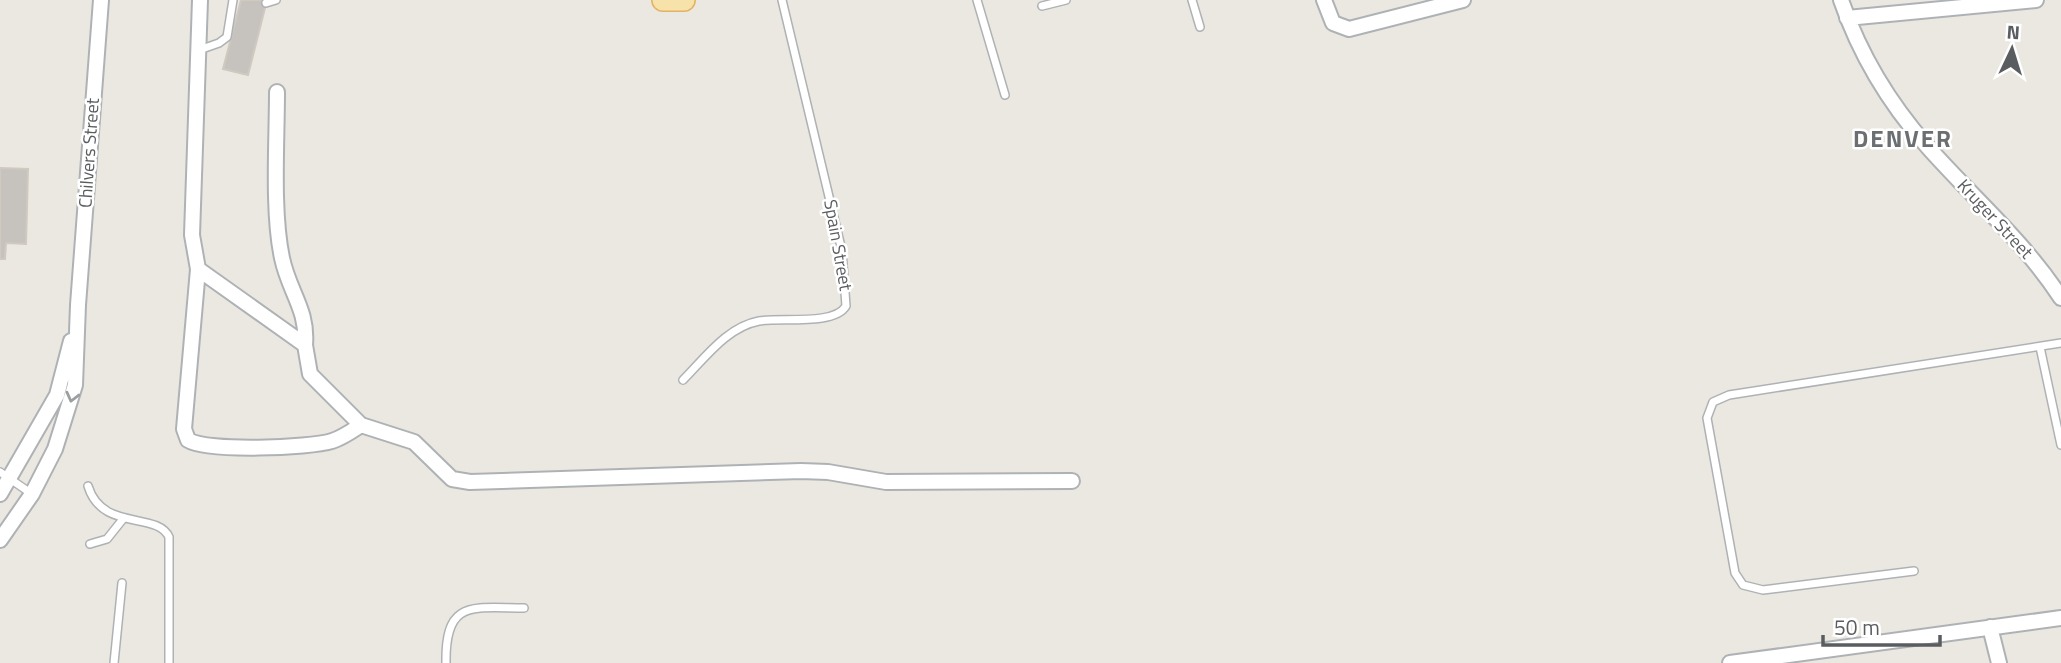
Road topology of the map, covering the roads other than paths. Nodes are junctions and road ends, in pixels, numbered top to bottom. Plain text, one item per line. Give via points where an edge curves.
1 (101, 0) edge
2 (200, 0) edge
3 (276, 0) edge
4 (663, 0) edge
5 (684, 0) edge
6 (782, 0) edge
7 (977, 0) edge
8 (1066, 0) edge
9 (1192, 0) edge
10 (1324, 0) edge
11 (1463, 0) edge
12 (1841, 0) edge
13 (2036, 0) edge
14 (235, 2) edge
15 (266, 3) dead end
16 (1042, 6) dead end
17 (1847, 18) junction
18 (1200, 27) dead end
19 (198, 50) junction
20 (277, 92) dead end
21 (1005, 96) dead end
22 (198, 269) junction
23 (2061, 298) edge
24 (78, 305) junction
25 (2061, 342) edge
26 (305, 345) junction
27 (2040, 347) junction
28 (683, 380) dead end
29 (361, 425) junction
30 (2061, 445) edge
31 (5, 475) edge
32 (1072, 481) dead end
33 (88, 486) dead end
34 (0, 494) edge
35 (32, 494) junction
36 (123, 519) junction
37 (0, 540) edge
38 (90, 544) dead end
39 (1914, 571) dead end
40 (122, 583) dead end
41 (524, 608) dead end
42 (2061, 618) edge
43 (1990, 628) junction
44 (114, 663) edge
45 (169, 663) edge
46 (446, 663) edge
47 (1730, 663) edge
48 (1999, 663) edge

1 - 24 street, Chilvers Street
2 - 19 street
3 - 15 lane
4 - 5 main road
6 - 28 lane, Spain Street via 840,238 846,306 833,317 744,325
7 - 21 lane
8 - 16 lane
9 - 18 lane
10 - 11 street via 1333,23 1349,29
12 - 17 street, Kruger Street
13 - 17 street
14 - 19 lane via 227,37
17 - 23 street, Kruger Street via 1875,77 1925,145 2020,242
19 - 22 street via 192,235
20 - 26 street via 280,247 306,320
22 - 26 street
22 - 29 street via 184,429 188,440 216,446 297,446 332,441
24 - 31 street, Chilvers Street via 57,395
24 -> 35 street, Chilvers Street via 72,399 55,449
25 - 27 lane
26 - 29 street via 310,374
27 - 30 lane
27 - 39 lane via 1729,394 1713,402 1707,418 1735,573 1743,585 1763,590
29 - 32 street via 414,442 446,475 463,482 801,471 886,482
31 - 34 street, Chilvers Street
31 - 35 lane
33 - 36 lane via 95,503
35 - 37 street, Chilvers Street
36 - 38 lane via 107,539
36 - 45 lane via 162,528 169,537
40 - 44 lane
41 - 46 lane via 469,608 456,615 446,634
42 - 43 street
43 - 47 street
43 - 48 street

